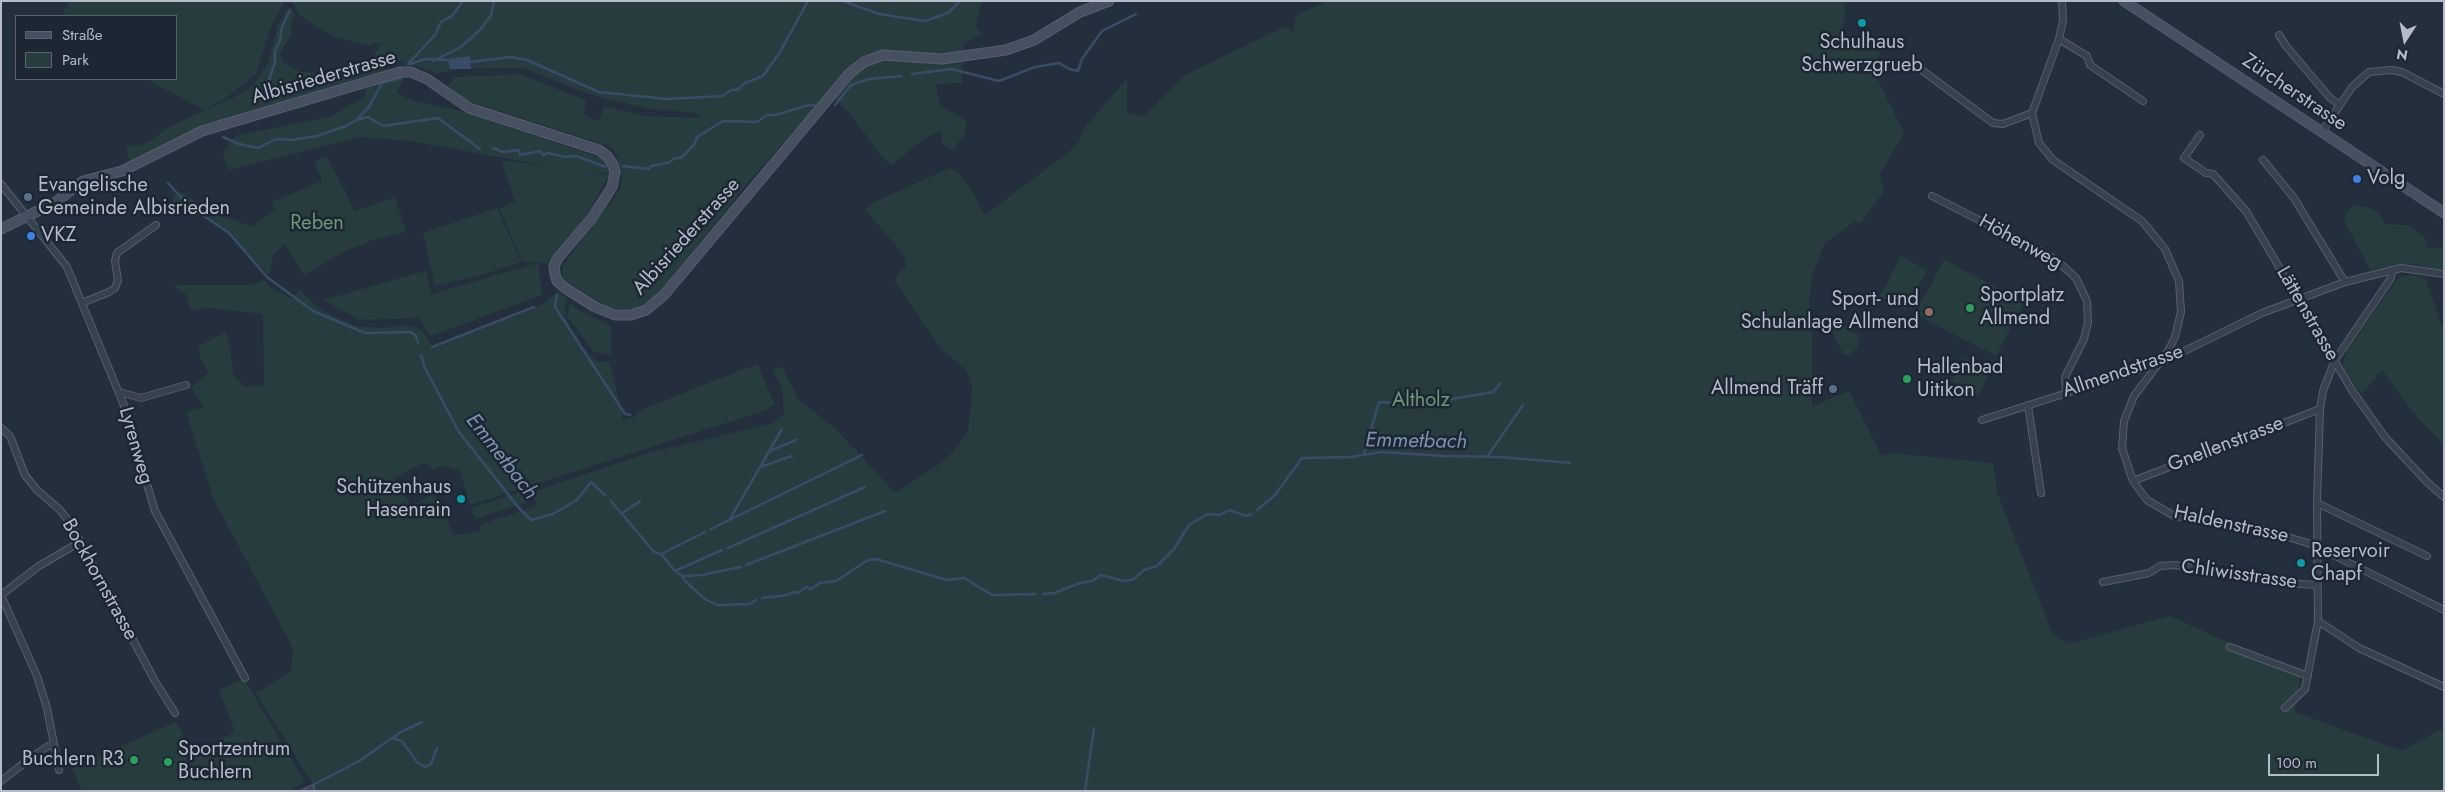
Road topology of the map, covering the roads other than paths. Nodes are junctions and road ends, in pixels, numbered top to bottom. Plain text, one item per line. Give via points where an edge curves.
1 (1109, 1) edge
2 (2062, 1) edge
3 (2124, 1) edge
4 (2279, 35) dead end
5 (2059, 40) junction
6 (1923, 71) dead end
7 (2444, 94) edge
8 (2143, 100) dead end
9 (2340, 105) junction
10 (2032, 114) junction
11 (2322, 132) junction
12 (2200, 135) dead end
13 (2263, 160) dead end
14 (1, 184) edge
15 (1932, 196) dead end
16 (2444, 213) edge
17 (26, 216) junction
18 (156, 225) dead end
19 (1, 229) edge
20 (2392, 270) junction
21 (2444, 274) edge
22 (2345, 282) junction
23 (2300, 299) junction
24 (82, 303) junction
25 (2335, 360) junction
26 (2158, 364) junction
27 (186, 385) dead end
28 (119, 392) junction
29 (2066, 392) junction
30 (2028, 405) junction
31 (2320, 409) junction
32 (1982, 420) dead end
33 (1, 428) edge
34 (2133, 481) junction
35 (2042, 493) dead end
36 (2444, 497) edge
37 (2317, 503) junction
38 (80, 542) junction
39 (2317, 548) junction
40 (2427, 556) dead end
41 (2103, 582) dead end
42 (2317, 585) junction
43 (1, 595) edge
44 (2444, 610) edge
45 (2318, 621) junction
46 (2230, 647) dead end
47 (2308, 676) junction
48 (245, 678) dead end
49 (2444, 687) edge
50 (2285, 708) dead end
51 (175, 713) dead end
52 (54, 745) junction
53 (59, 770) dead end
54 (1, 781) edge

1 - 17 main road, Albisriederstrasse via 1080,12 1034,40 1006,50 942,59 883,56 864,62 849,74 660,299 646,310 631,315 614,315 595,308 559,283 554,270 558,258 592,218 612,187 614,168 607,156 599,150 469,108 411,72 400,72 202,131 122,171 82,182 56,202
2 - 5 street
3 - 11 main road, Zürcherstrasse
4 - 9 street via 2330,98
5 - 8 street via 2087,56 2090,65
5 - 10 street
6 - 10 street via 1992,122 2003,124
7 - 9 street via 2402,72 2369,72
9 - 11 street
10 - 26 street, Haldenstrasse via 2039,142 2053,160 2142,221 2165,249 2179,281 2181,312 2175,337
11 - 16 main road, Zürcherstrasse
12 - 23 street, Lättenstrasse via 2184,158 2206,173 2213,174 2241,205
13 - 22 street via 2294,198
14 - 17 street, Lyrenweg
15 - 29 street, Höhenweg via 2055,260 2076,278 2087,301 2088,322 2084,340 2065,377
17 - 19 main road, Albisriederstrasse
17 - 24 street, Lyrenweg via 67,267
18 - 24 street via 117,253 118,280 114,288
20 - 21 street, Allmendstrasse via 2412,269
20 - 22 street, Allmendstrasse
20 - 25 street via 2391,278
22 - 23 street, Allmendstrasse
23 - 25 street, Lättenstrasse
23 - 26 street, Allmendstrasse via 2262,313
24 - 28 street, Lyrenweg
25 - 31 street via 2328,373
25 - 36 street, Lättenstrasse via 2385,437
26 - 29 street, Allmendstrasse
26 - 34 street, Haldenstrasse via 2134,396 2124,421 2122,448
27 - 28 street via 141,398
28 - 48 street, Lyrenweg via 155,511
29 - 30 street, Allmendstrasse
30 - 32 street, Allmendstrasse
30 - 35 street
31 - 34 street, Gnellenstrasse
31 - 37 street
33 - 38 street, Bockhornstrasse via 10,436 25,475 60,510
34 - 39 street, Haldenstrasse via 2147,500 2174,516 2274,532
37 - 39 street
37 - 40 street
38 - 43 street via 39,566
38 - 51 street, Bockhornstrasse
39 - 42 street
39 - 44 street, Haldenstrasse
41 - 42 street, Chliwisstrasse via 2175,565 2284,583
42 - 45 street
43 - 52 street via 37,676
45 - 47 street
45 - 49 street via 2359,648
46 - 47 street
47 - 50 street via 2305,689
52 - 53 street
52 - 54 street via 36,754

